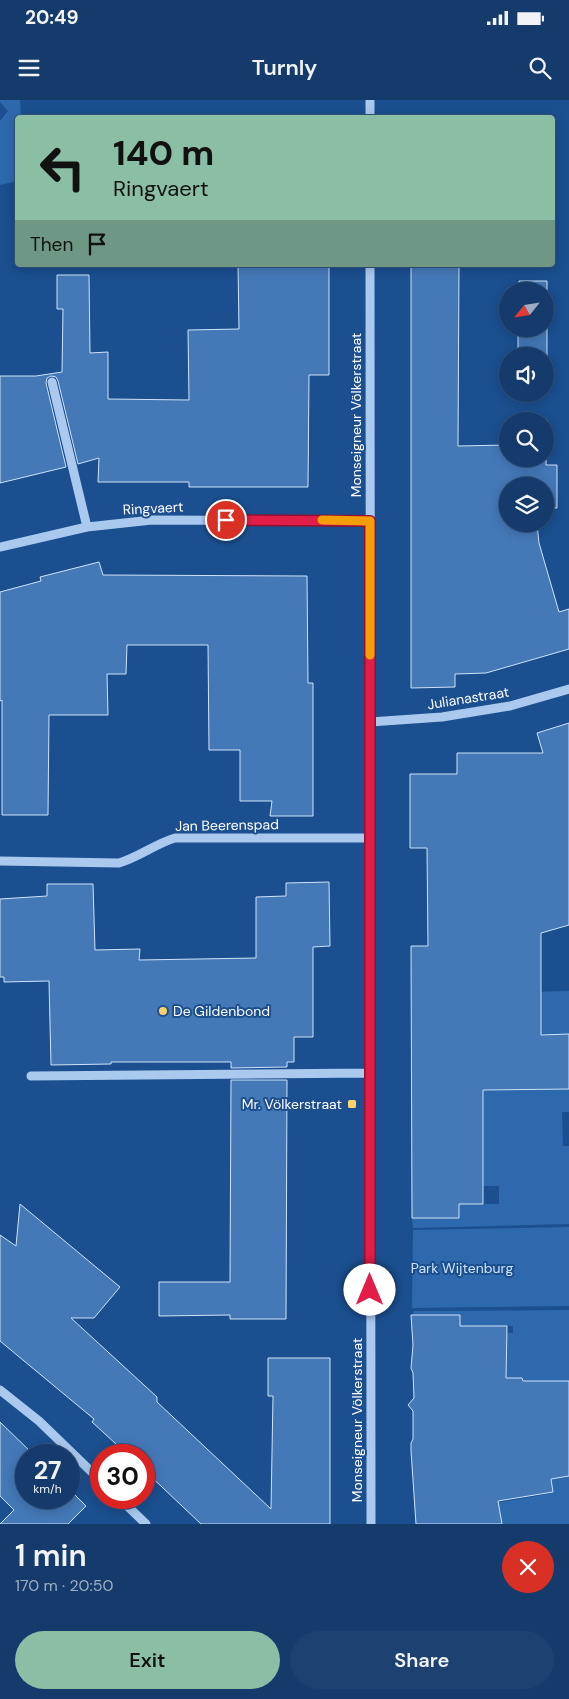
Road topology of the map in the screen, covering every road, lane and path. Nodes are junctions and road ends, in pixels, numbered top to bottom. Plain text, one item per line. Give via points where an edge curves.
1 (370, 100) edge
2 (370, 115) edge
3 (370, 267) edge
4 (52, 382) dead end
5 (370, 521) junction
6 (87, 526) junction
7 (0, 546) edge
8 (569, 689) edge
9 (370, 722) junction
10 (370, 838) junction
11 (0, 861) edge
12 (370, 1073) junction
13 (31, 1076) dead end
14 (0, 1390) edge
15 (90, 1470) edge
16 (130, 1509) edge
17 (146, 1524) edge
18 (371, 1524) edge

1 - 2 street
3 - 5 street, Monseigneur Völkerstraat
4 - 6 street
5 - 6 street, Ringvaert via 152,520
5 - 9 street, Monseigneur Völkerstraat
6 - 7 street, Ringvaert
8 - 9 street, Julianastraat via 510,706 442,717
9 - 10 street, Monseigneur Völkerstraat
10 - 11 street, Jan Beerenspad via 174,838 120,863
10 - 12 street, Monseigneur Völkerstraat
12 - 13 street
12 - 18 street, Monseigneur Völkerstraat
14 - 15 street via 39,1421
16 - 17 street

